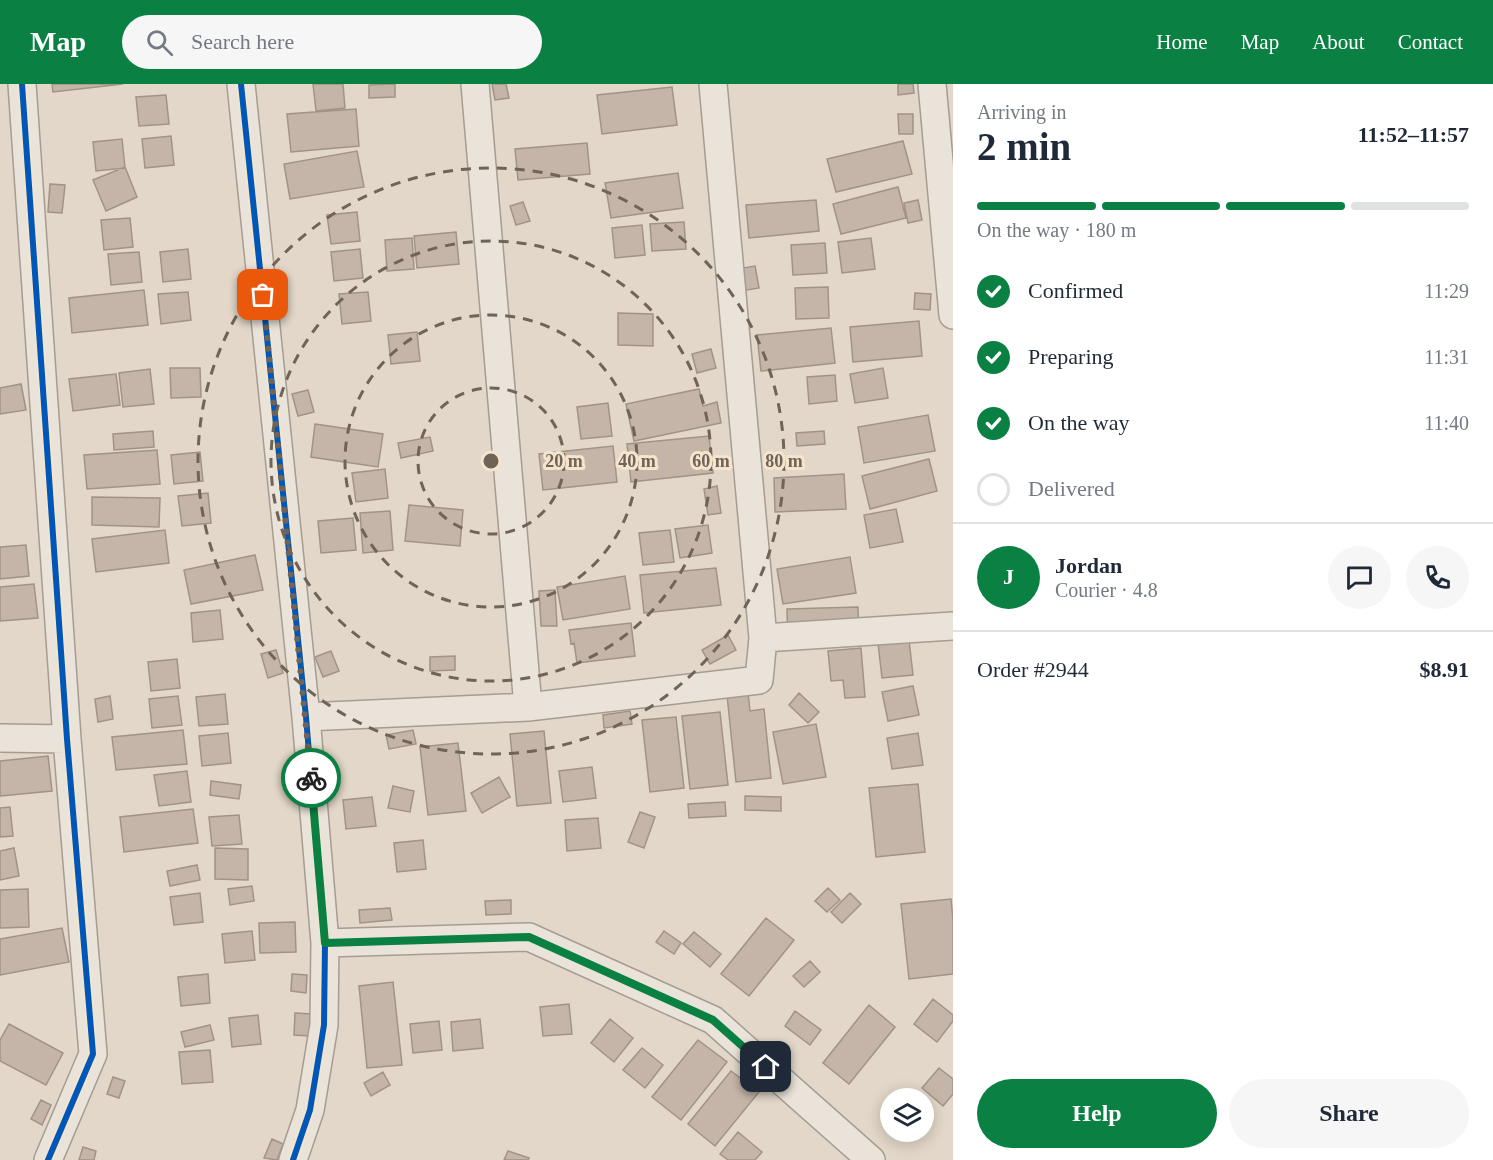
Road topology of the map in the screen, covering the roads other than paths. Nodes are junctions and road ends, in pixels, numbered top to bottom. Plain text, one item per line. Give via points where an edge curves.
1 (22, 84) edge
2 (241, 84) edge
3 (475, 84) edge
4 (713, 84) edge
5 (932, 84) edge
6 (953, 315) edge
7 (953, 626) edge
8 (763, 638) junction
9 (528, 707) junction
10 (306, 717) junction
11 (0, 738) edge
12 (67, 740) junction
13 (325, 943) junction
14 (48, 1160) edge
15 (293, 1160) edge
16 (871, 1160) edge

1 - 12 street
2 - 10 street
3 - 9 street
4 - 8 street
5 - 6 street
7 - 8 street
8 - 9 street via 759,680
9 - 10 street
10 - 13 street
11 - 12 street
12 - 14 street via 93,1054
13 - 15 street via 324,1025 310,1110
13 - 16 street via 529,937 713,1020

